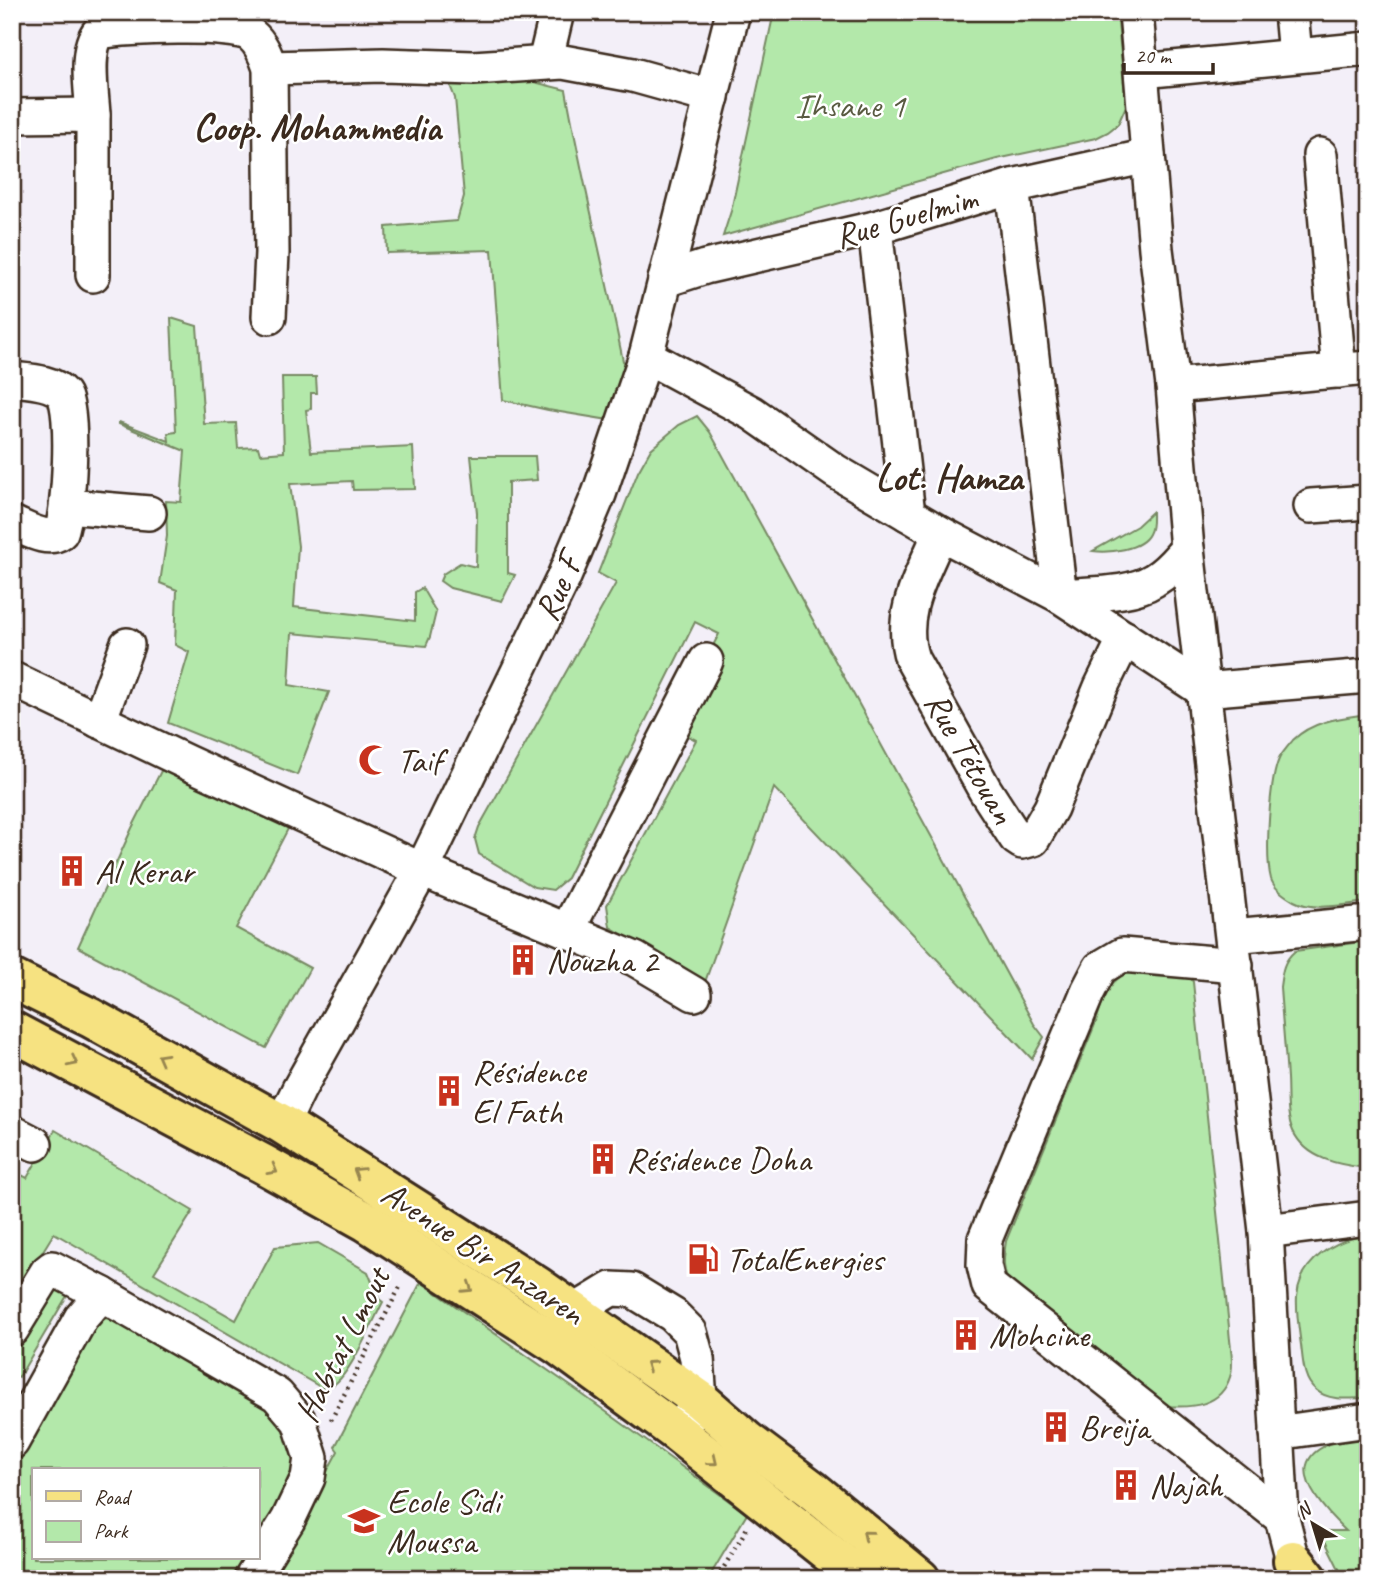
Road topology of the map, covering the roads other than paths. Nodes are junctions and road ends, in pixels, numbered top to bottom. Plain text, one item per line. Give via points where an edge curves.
1 (557, 12) edge
2 (733, 12) edge
3 (1136, 12) edge
4 (1292, 12) edge
5 (1368, 49) edge
6 (1295, 55) junction
7 (545, 62) junction
8 (270, 68) junction
9 (1142, 71) junction
10 (712, 97) junction
11 (93, 115) junction
12 (12, 116) edge
13 (1320, 155) dead end
14 (1148, 156) junction
15 (1012, 186) junction
16 (875, 228) junction
17 (93, 275) dead end
18 (665, 281) junction
19 (270, 317) dead end
20 (646, 356) junction
21 (1353, 370) edge
22 (12, 379) edge
23 (1173, 386) junction
24 (1368, 502) edge
25 (67, 506) junction
26 (1311, 506) dead end
27 (149, 513) dead end
28 (908, 514) junction
29 (12, 523) edge
30 (940, 533) junction
31 (1186, 548) junction
32 (1060, 596) junction
33 (1125, 638) junction
34 (127, 645) dead end
35 (706, 661) dead end
36 (1368, 676) edge
37 (12, 679) edge
38 (1203, 690) junction
39 (99, 721) junction
40 (422, 870) junction
41 (1368, 923) edge
42 (567, 931) junction
43 (1234, 951) junction
44 (12, 979) edge
45 (694, 993) dead end
46 (12, 1031) edge
47 (282, 1124) junction
48 (1368, 1218) edge
49 (1266, 1231) junction
50 (102, 1294) junction
51 (575, 1311) junction
52 (12, 1329) edge
53 (558, 1345) junction
54 (23, 1397) edge
55 (700, 1400) junction
56 (1368, 1420) edge
57 (678, 1433) junction
58 (1277, 1433) junction
59 (12, 1442) edge
60 (1282, 1518) junction
61 (1300, 1572) edge
62 (250, 1579) edge
63 (862, 1579) edge
64 (920, 1579) edge

1 - 7 street
2 - 10 street, Rue F
3 - 9 street
4 - 6 street
5 - 6 street
6 - 9 street
7 - 8 street via 473,68
7 - 10 street via 633,75
8 - 11 street via 254,38 236,30 99,32 92,40 91,52
8 - 19 street
9 - 14 street
10 - 18 street, Rue F
11 - 12 street
11 - 17 street
13 - 21 street
14 - 15 street, Rue Guelmim
14 - 23 street
15 - 16 street, Rue Guelmim
15 - 32 street
16 - 18 street, Rue Guelmim via 705,267
16 - 28 street
18 - 20 street, Rue F
20 - 28 street via 752,413 835,471
20 - 40 street, Rue F via 599,494 563,579
21 - 23 street
22 - 25 street via 57,389 66,401 70,412
23 - 31 street
24 - 26 street
25 - 27 street
25 - 29 street via 61,533 56,536
28 - 30 street
30 - 32 street
30 - 33 street, Rue Tétouan via 908,610 906,643 985,790 1023,842 1033,839 1051,808
31 - 32 street via 1152,582 1125,590
31 - 38 street
32 - 33 street
33 - 38 street
34 - 39 street
35 - 42 street
36 - 38 street
37 - 39 street
38 - 43 street
39 - 40 street
40 - 42 street
40 - 47 street, Rue F
41 - 43 street
42 - 45 street via 635,959
43 - 49 street
43 - 60 street via 1122,955 1100,968 985,1239 984,1265 989,1286
47 -> 44 main road, Avenue Bir Anzaren
46 -> 53 main road, Avenue Bir Anzaren via 367,1222
51 -> 47 main road, Avenue Bir Anzaren
48 - 49 street
49 - 58 street
50 - 52 street via 52,1268
50 - 54 street
50 - 62 street via 277,1395 299,1421 311,1458 308,1478 288,1520
51 - 53 street
55 -> 51 main road, Avenue Bir Anzaren
51 - 55 street via 611,1289 632,1290 673,1314 690,1332
53 - 57 main road, Avenue Bir Anzaren
54 - 59 street
55 - 57 street
64 -> 55 main road, Avenue Bir Anzaren
56 - 58 street
57 -> 63 main road, Avenue Bir Anzaren
58 - 60 street
60 - 61 street

